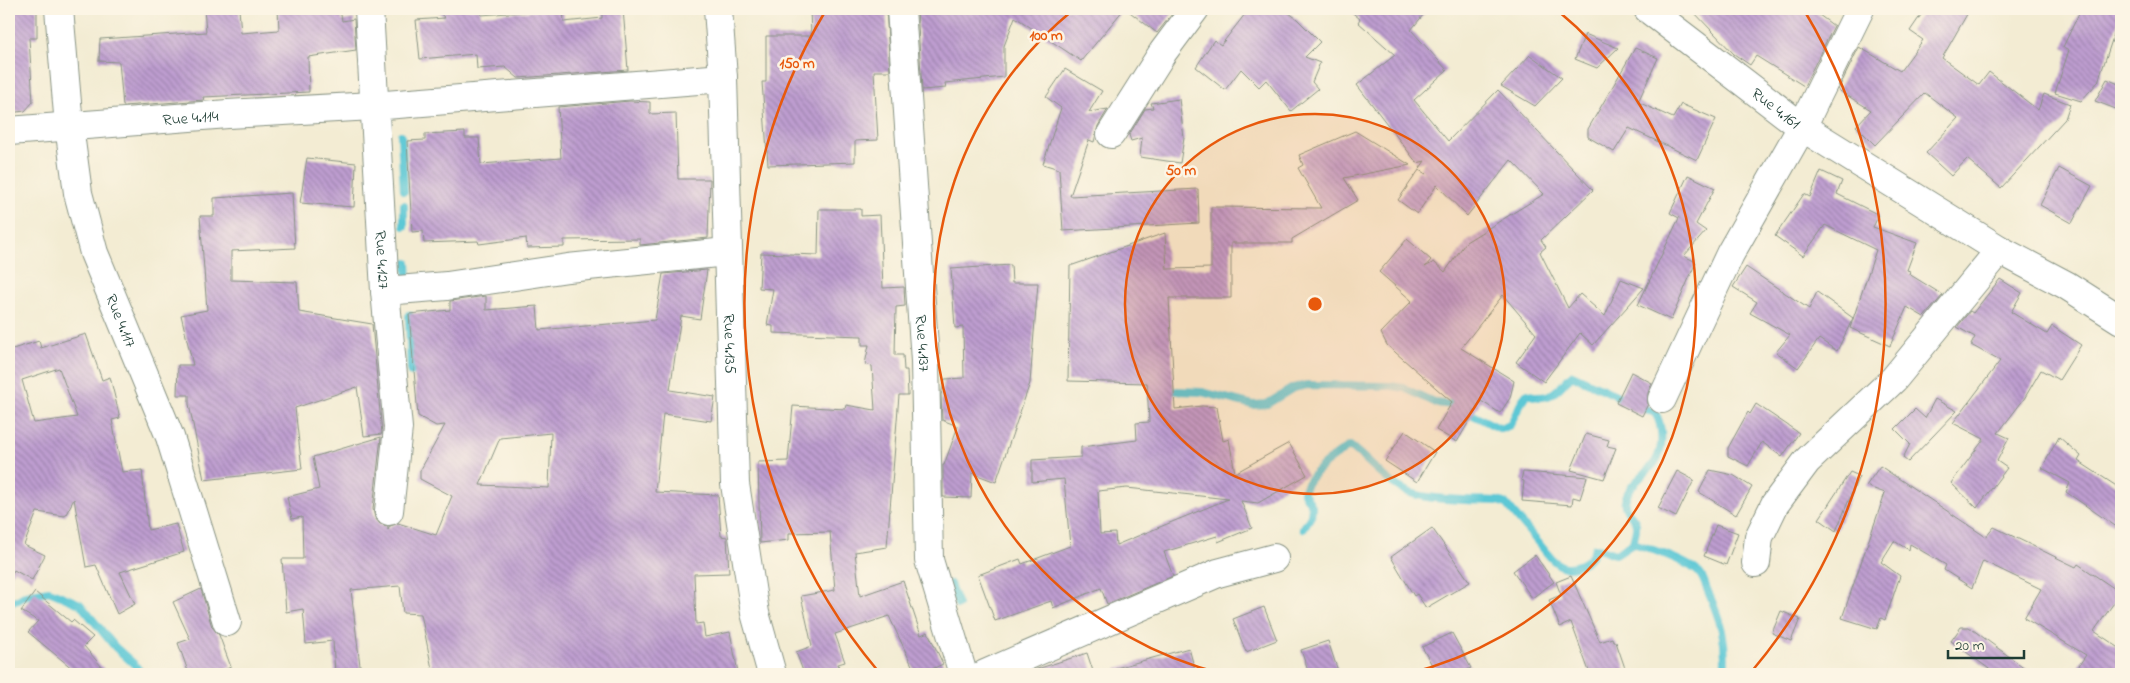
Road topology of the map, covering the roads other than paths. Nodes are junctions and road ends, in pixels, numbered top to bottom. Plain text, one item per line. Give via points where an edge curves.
1 (59, 9) edge
2 (369, 9) edge
3 (718, 9) edge
4 (901, 9) edge
5 (1194, 9) edge
6 (1648, 9) edge
7 (1860, 9) edge
8 (723, 78) junction
9 (373, 106) junction
10 (69, 126) junction
11 (1802, 127) junction
12 (9, 131) edge
13 (1111, 134) dead end
14 (2000, 250) junction
15 (727, 252) junction
16 (385, 291) junction
17 (2121, 320) edge
18 (1662, 399) dead end
19 (389, 511) dead end
20 (1274, 558) dead end
21 (1756, 563) dead end
22 (228, 622) dead end
23 (772, 674) edge
24 (963, 674) edge
25 (985, 674) edge

1 - 10 street, Rue 4.117
2 - 9 street, Rue 4.127
3 - 8 street, Rue 4.135
4 - 24 street, Rue 4.137 via 926,361 929,560
5 - 13 street
6 - 11 street, Rue 4.161
7 - 11 street, Rue 4.161
8 - 9 street, Rue 4.114
8 - 15 street, Rue 4.135
9 - 10 street, Rue 4.114
9 - 16 street, Rue 4.127
10 - 12 street, Rue 4.114
10 - 22 street, Rue 4.117 via 78,193 94,253 170,437
11 - 14 street
11 - 18 street via 1730,254
14 - 17 street via 2066,285
14 - 21 street via 1894,379 1806,461 1775,504 1759,537
15 - 16 street
15 - 23 street, Rue 4.135 via 735,484 755,613
16 - 19 street, Rue 4.127 via 398,428
20 - 25 street via 1218,573

